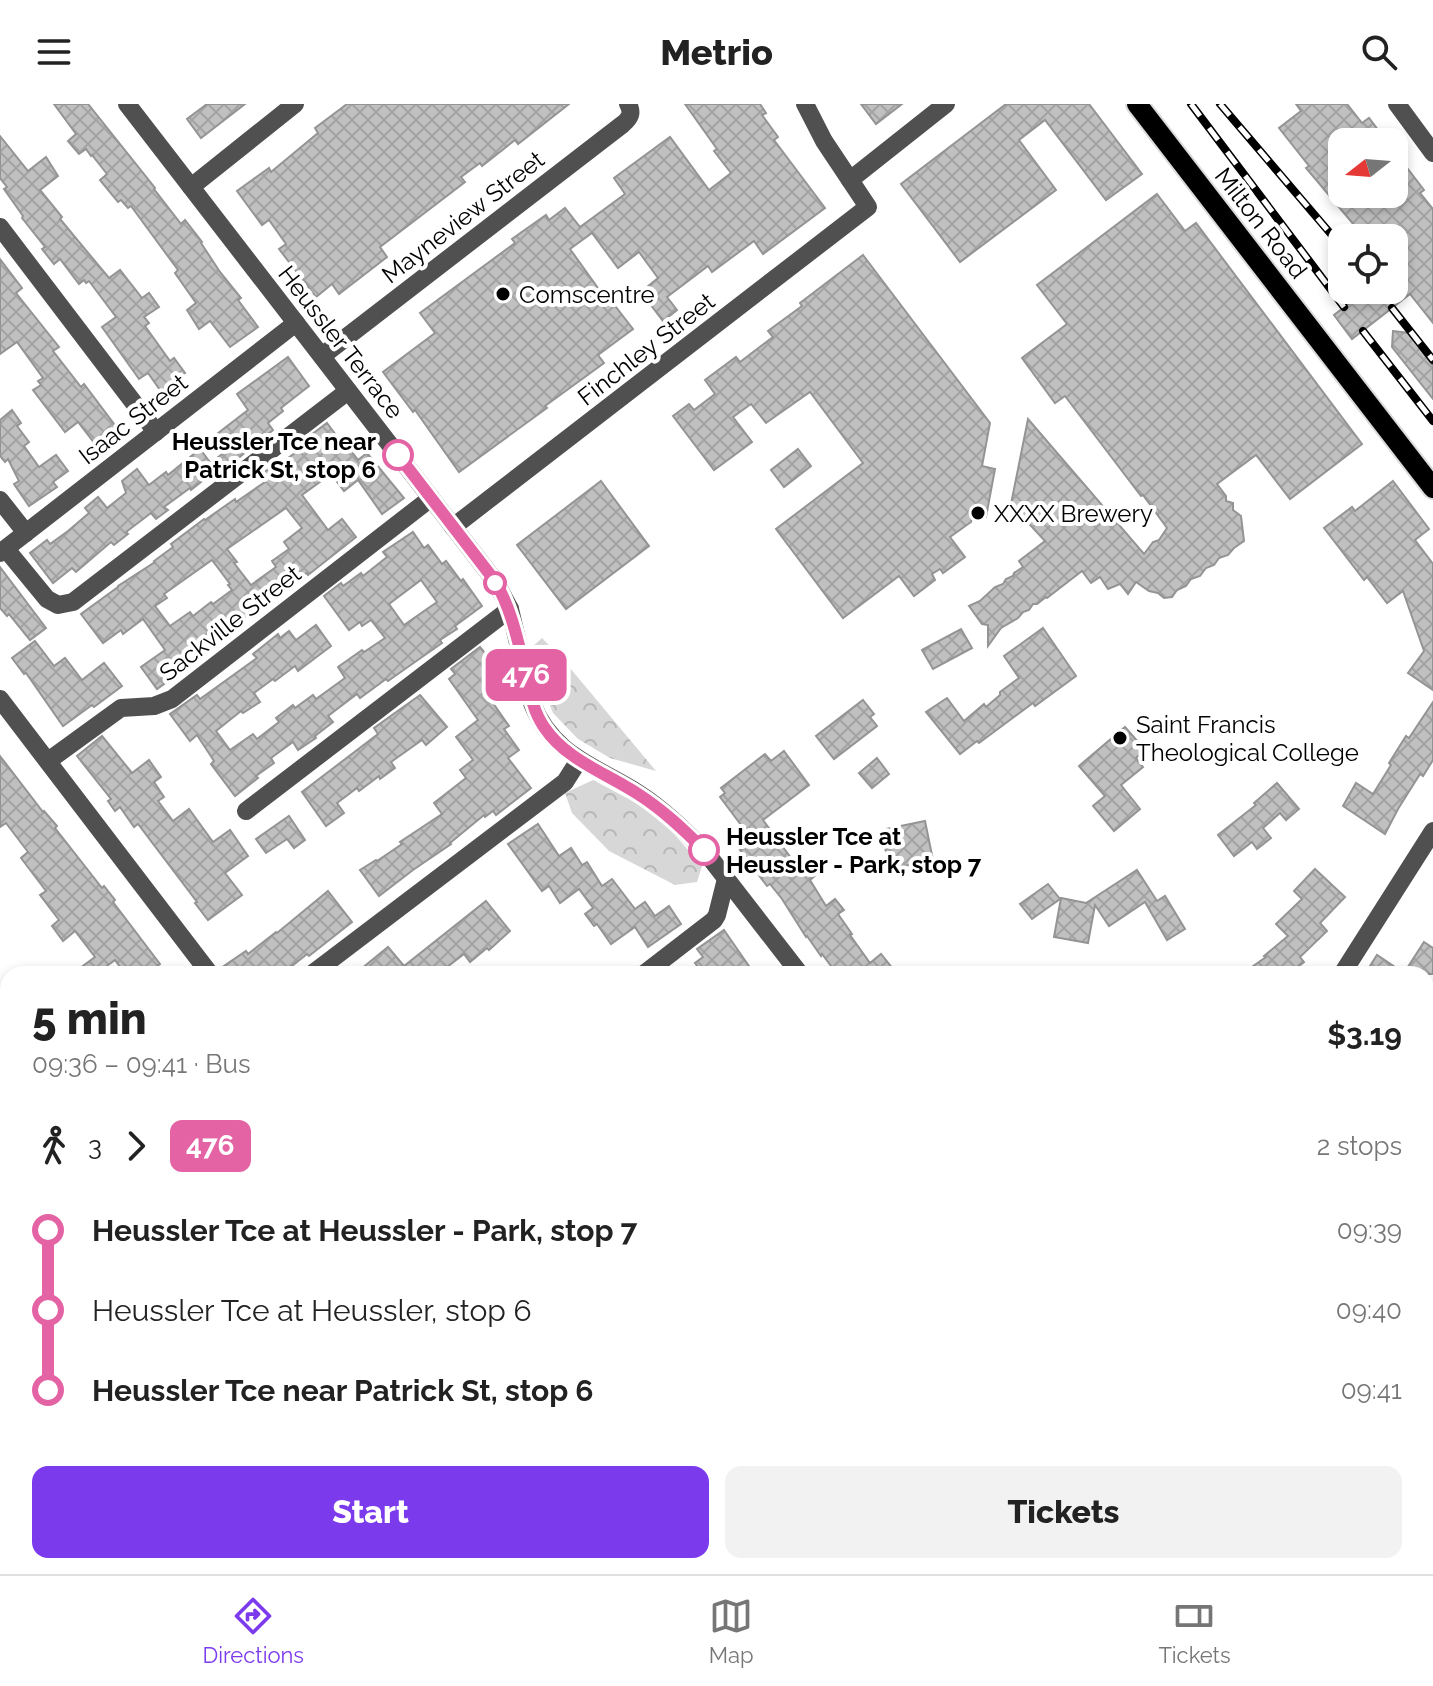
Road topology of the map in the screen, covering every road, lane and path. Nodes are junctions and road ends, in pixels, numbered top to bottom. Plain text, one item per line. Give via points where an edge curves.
1 (127, 104) edge
2 (295, 104) edge
3 (805, 104) edge
4 (946, 104) edge
5 (1137, 104) edge
6 (1397, 104) edge
7 (630, 108) edge
8 (1433, 153) edge
9 (850, 180) junction
10 (191, 187) junction
11 (0, 227) edge
12 (296, 323) junction
13 (322, 356) junction
14 (348, 391) junction
15 (156, 432) junction
16 (1433, 488) edge
17 (431, 498) junction
18 (0, 500) edge
19 (453, 527) junction
20 (26, 533) junction
21 (3, 551) edge
22 (510, 609) junction
23 (0, 699) edge
24 (579, 760) junction
25 (48, 761) junction
26 (246, 811) dead end
27 (1433, 831) edge
28 (726, 879) junction
29 (204, 966) edge
30 (323, 966) edge
31 (654, 966) edge
32 (794, 966) edge
33 (1347, 966) edge

1 - 10 street, Heussler Terrace
2 - 10 street
3 - 9 street
4 - 9 street
5 - 16 main road, Milton Road
6 - 8 street
7 - 13 street, Mayneview Street via 628,120
9 - 19 street, Finchley Street via 868,207
10 - 12 street, Heussler Terrace
11 - 15 street
12 - 13 street, Heussler Terrace
12 - 15 street, Isaac Street
13 - 14 street, Heussler Terrace
14 - 17 street, Heussler Terrace
14 - 21 street via 73,602 58,605 47,599
15 - 20 street, Isaac Street
17 - 19 street, Heussler Terrace
17 - 25 street, Sackville Street via 172,699 121,708
18 - 20 street
19 - 22 street, Heussler Terrace
20 - 21 street, Isaac Street
22 - 24 street, Heussler Terrace via 537,715 552,737
22 - 26 street
23 - 25 street
24 - 28 street, Heussler Terrace via 672,818
24 - 30 street via 565,782
25 - 29 street
27 - 33 street
28 - 31 street via 714,920
28 - 32 street, Heussler Terrace

